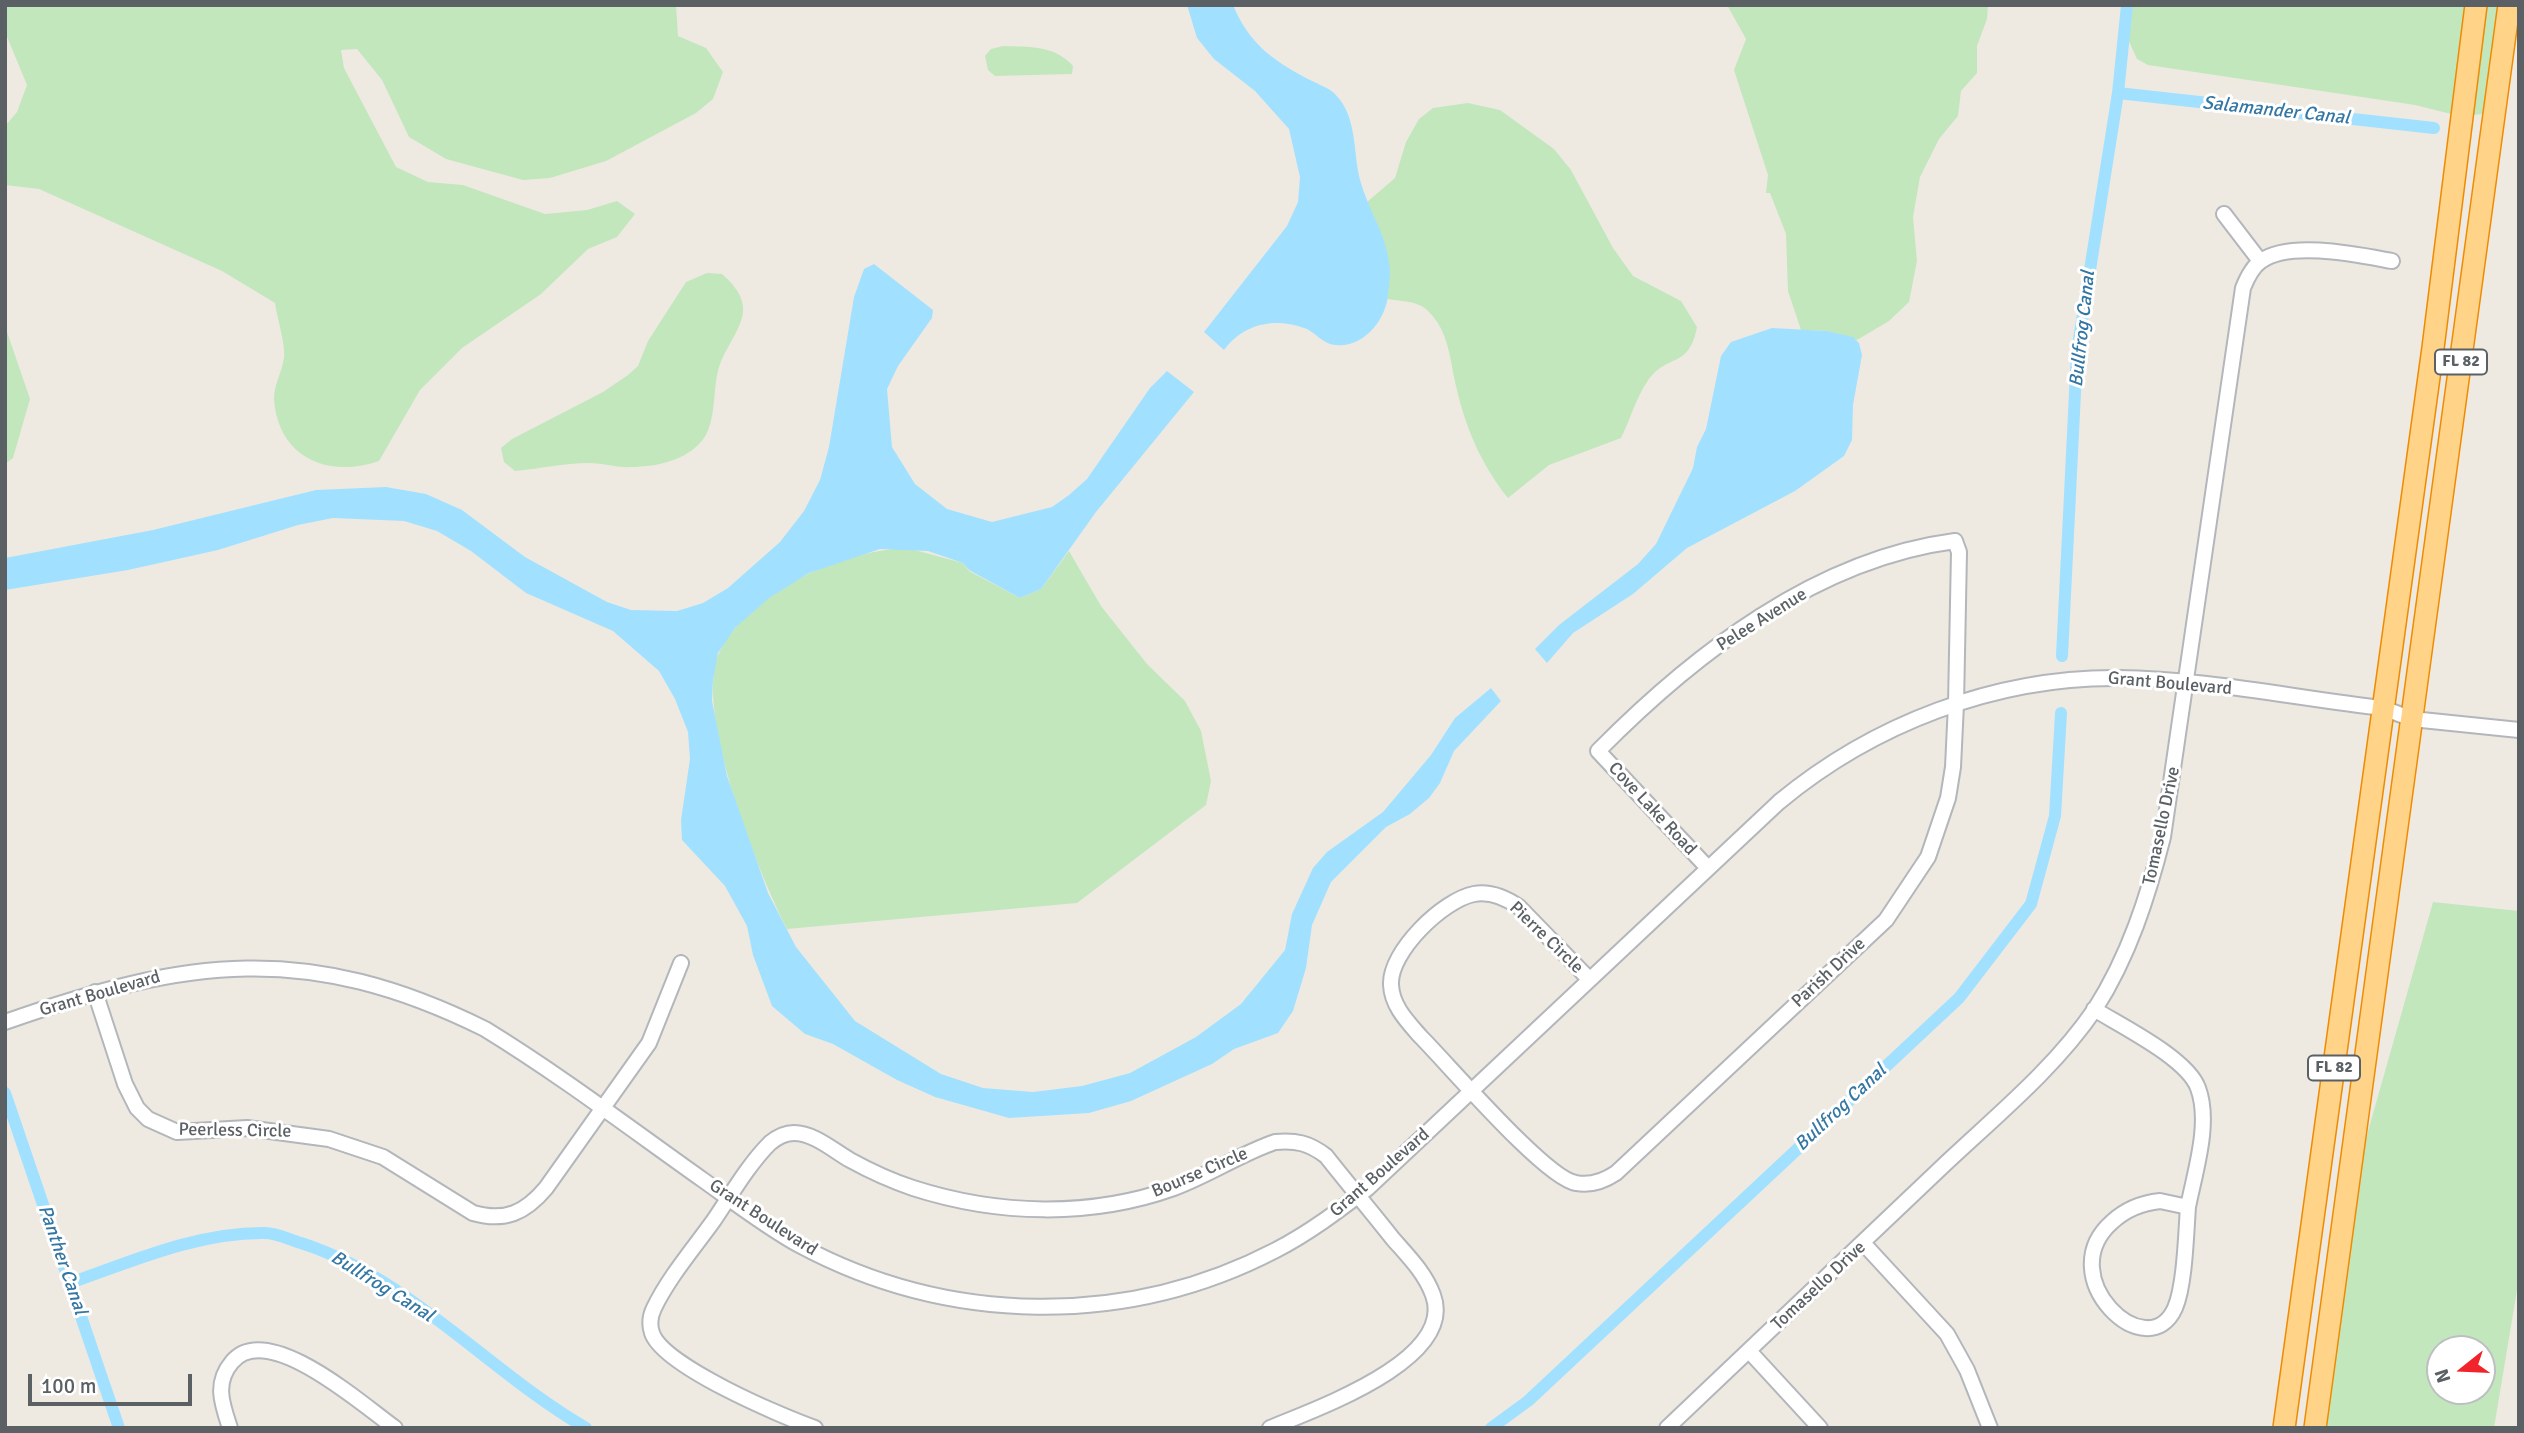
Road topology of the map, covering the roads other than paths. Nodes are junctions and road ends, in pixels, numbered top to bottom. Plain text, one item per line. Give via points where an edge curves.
1 (2476, 5) edge
2 (2509, 5) edge
3 (2224, 214) dead end
4 (2260, 261) junction
5 (2392, 261) dead end
6 (1955, 541) joint
7 (2186, 683) junction
8 (1956, 704) junction
9 (2383, 708) junction
10 (2412, 719) junction
11 (2519, 730) edge
12 (1598, 751) joint
13 (1707, 867) junction
14 (681, 963) dead end
15 (1589, 979) junction
16 (94, 992) junction
17 (2094, 1009) junction
18 (5, 1022) edge
19 (1473, 1090) junction
20 (602, 1108) junction
21 (1358, 1196) junction
22 (729, 1199) junction
23 (2188, 1207) junction
24 (1864, 1244) junction
25 (1750, 1352) junction
26 (230, 1428) edge
27 (396, 1428) edge
28 (815, 1428) edge
29 (1270, 1428) edge
30 (1667, 1428) edge
31 (1820, 1428) edge
32 (1990, 1428) edge
33 (2284, 1428) edge
34 (2315, 1428) edge

1 - 9 highway, FL 82
2 - 10 highway, FL 82
3 - 4 street
4 - 5 street via 2301,250
4 - 7 street, Tomasello Drive via 2239,300
6 - 8 street, Parish Drive via 1959,552
6 - 12 street, Pelee Avenue via 1925,545 1870,563 1752,622 1692,665
7 - 8 street, Grant Boulevard via 2063,680
7 - 9 street, Grant Boulevard
7 - 17 street, Tomasello Drive via 2164,837 2147,898
8 - 13 street, Grant Boulevard via 1908,722 1841,757 1789,793
8 - 19 street, Parish Drive via 1948,798 1928,857 1908,891 1886,919 1616,1173 1594,1183 1563,1179 1539,1161
9 - 10 street, Grant Boulevard
9 - 33 highway, FL 82
10 - 11 street, Grant Boulevard
10 - 34 highway, FL 82
12 - 13 street, Cove Lake Road
13 - 15 street, Grant Boulevard
14 - 20 street, Peerless Circle via 649,1042
15 - 19 street, Grant Boulevard
15 - 19 street, Pierre Circle via 1506,898 1490,894 1463,898 1420,931 1396,960 1391,986 1395,1002 1420,1036
16 - 18 street, Grant Boulevard
16 - 20 street, Grant Boulevard via 155,976 217,968 330,974 390,989 454,1014 508,1043
16 - 20 street, Peerless Circle via 130,1096 148,1119 177,1132 247,1128 329,1139 383,1157 461,1207 489,1218 517,1214 537,1199
17 - 23 street via 2182,1068 2197,1087 2202,1117
17 - 24 street, Tomasello Drive via 2040,1073
19 - 21 street, Grant Boulevard
20 - 22 street, Grant Boulevard
21 - 22 street, Grant Boulevard via 1277,1250 1206,1281 1114,1303 1048,1308 974,1303 923,1294 869,1277 799,1245
21 - 22 street, Bourse Circle via 1326,1156 1291,1140 1261,1147 1174,1187 1140,1197 1071,1209 1015,1209 906,1185 810,1136 794,1133 771,1143
21 - 29 street, Bourse Circle via 1426,1279 1434,1297 1434,1325 1428,1339 1406,1360 1320,1407
22 - 28 street, Bourse Circle via 654,1307 652,1334 673,1356 711,1380
23 - 23 street via 2176,1306 2167,1321 2154,1328 2129,1325 2099,1293 2092,1276 2093,1249 2109,1225 2131,1208 2160,1201
24 - 25 street, Tomasello Drive
24 - 32 street via 1947,1334
25 - 30 street, Tomasello Drive
25 - 31 street
26 - 27 street via 220,1384 225,1370 235,1357 263,1350 293,1358

